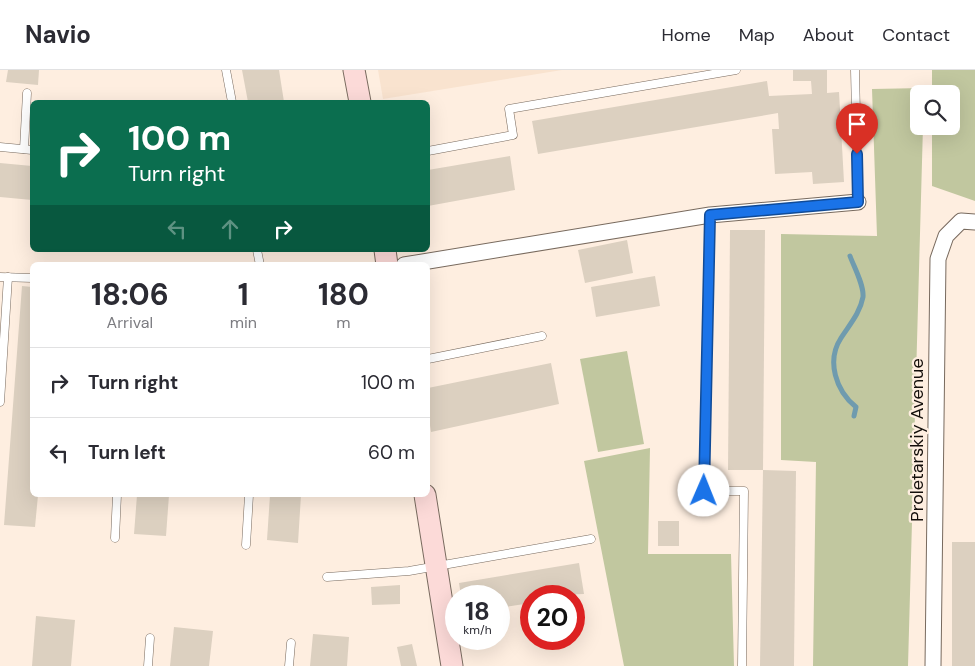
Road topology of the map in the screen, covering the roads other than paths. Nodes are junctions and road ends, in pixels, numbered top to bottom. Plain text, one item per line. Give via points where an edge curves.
1 (226, 70) edge
2 (354, 70) edge
3 (736, 70) edge
4 (855, 70) edge
5 (27, 93) dead end
6 (232, 100) edge
7 (360, 100) edge
8 (0, 147) edge
9 (28, 150) edge
10 (430, 151) edge
11 (858, 202) joint
12 (710, 215) junction
13 (968, 222) edge
14 (422, 262) edge
15 (4, 277) edge
16 (30, 278) edge
17 (542, 336) dead end
18 (430, 359) edge
19 (0, 402) edge
20 (117, 497) edge
21 (249, 497) edge
22 (425, 497) edge
23 (115, 538) dead end
24 (591, 539) dead end
25 (246, 544) dead end
26 (436, 567) junction
27 (327, 577) dead end
28 (150, 638) dead end
29 (291, 643) dead end
30 (148, 666) edge
31 (289, 666) edge
32 (452, 666) edge
33 (742, 666) edge
34 (933, 666) edge

1 - 6 lane
2 - 7 street
3 - 10 lane via 509,109 513,135
4 - 11 lane
5 - 9 lane
8 - 9 lane
11 - 12 street
12 - 14 street
12 - 33 lane via 704,491 744,491
13 - 34 street, Proletarskiy Avenue via 946,236 938,259
15 - 16 lane
15 - 19 lane
17 - 18 lane
20 - 23 lane
21 - 25 lane
22 - 26 street
24 - 26 lane
26 - 27 lane
26 - 32 street
28 - 30 lane
29 - 31 lane

